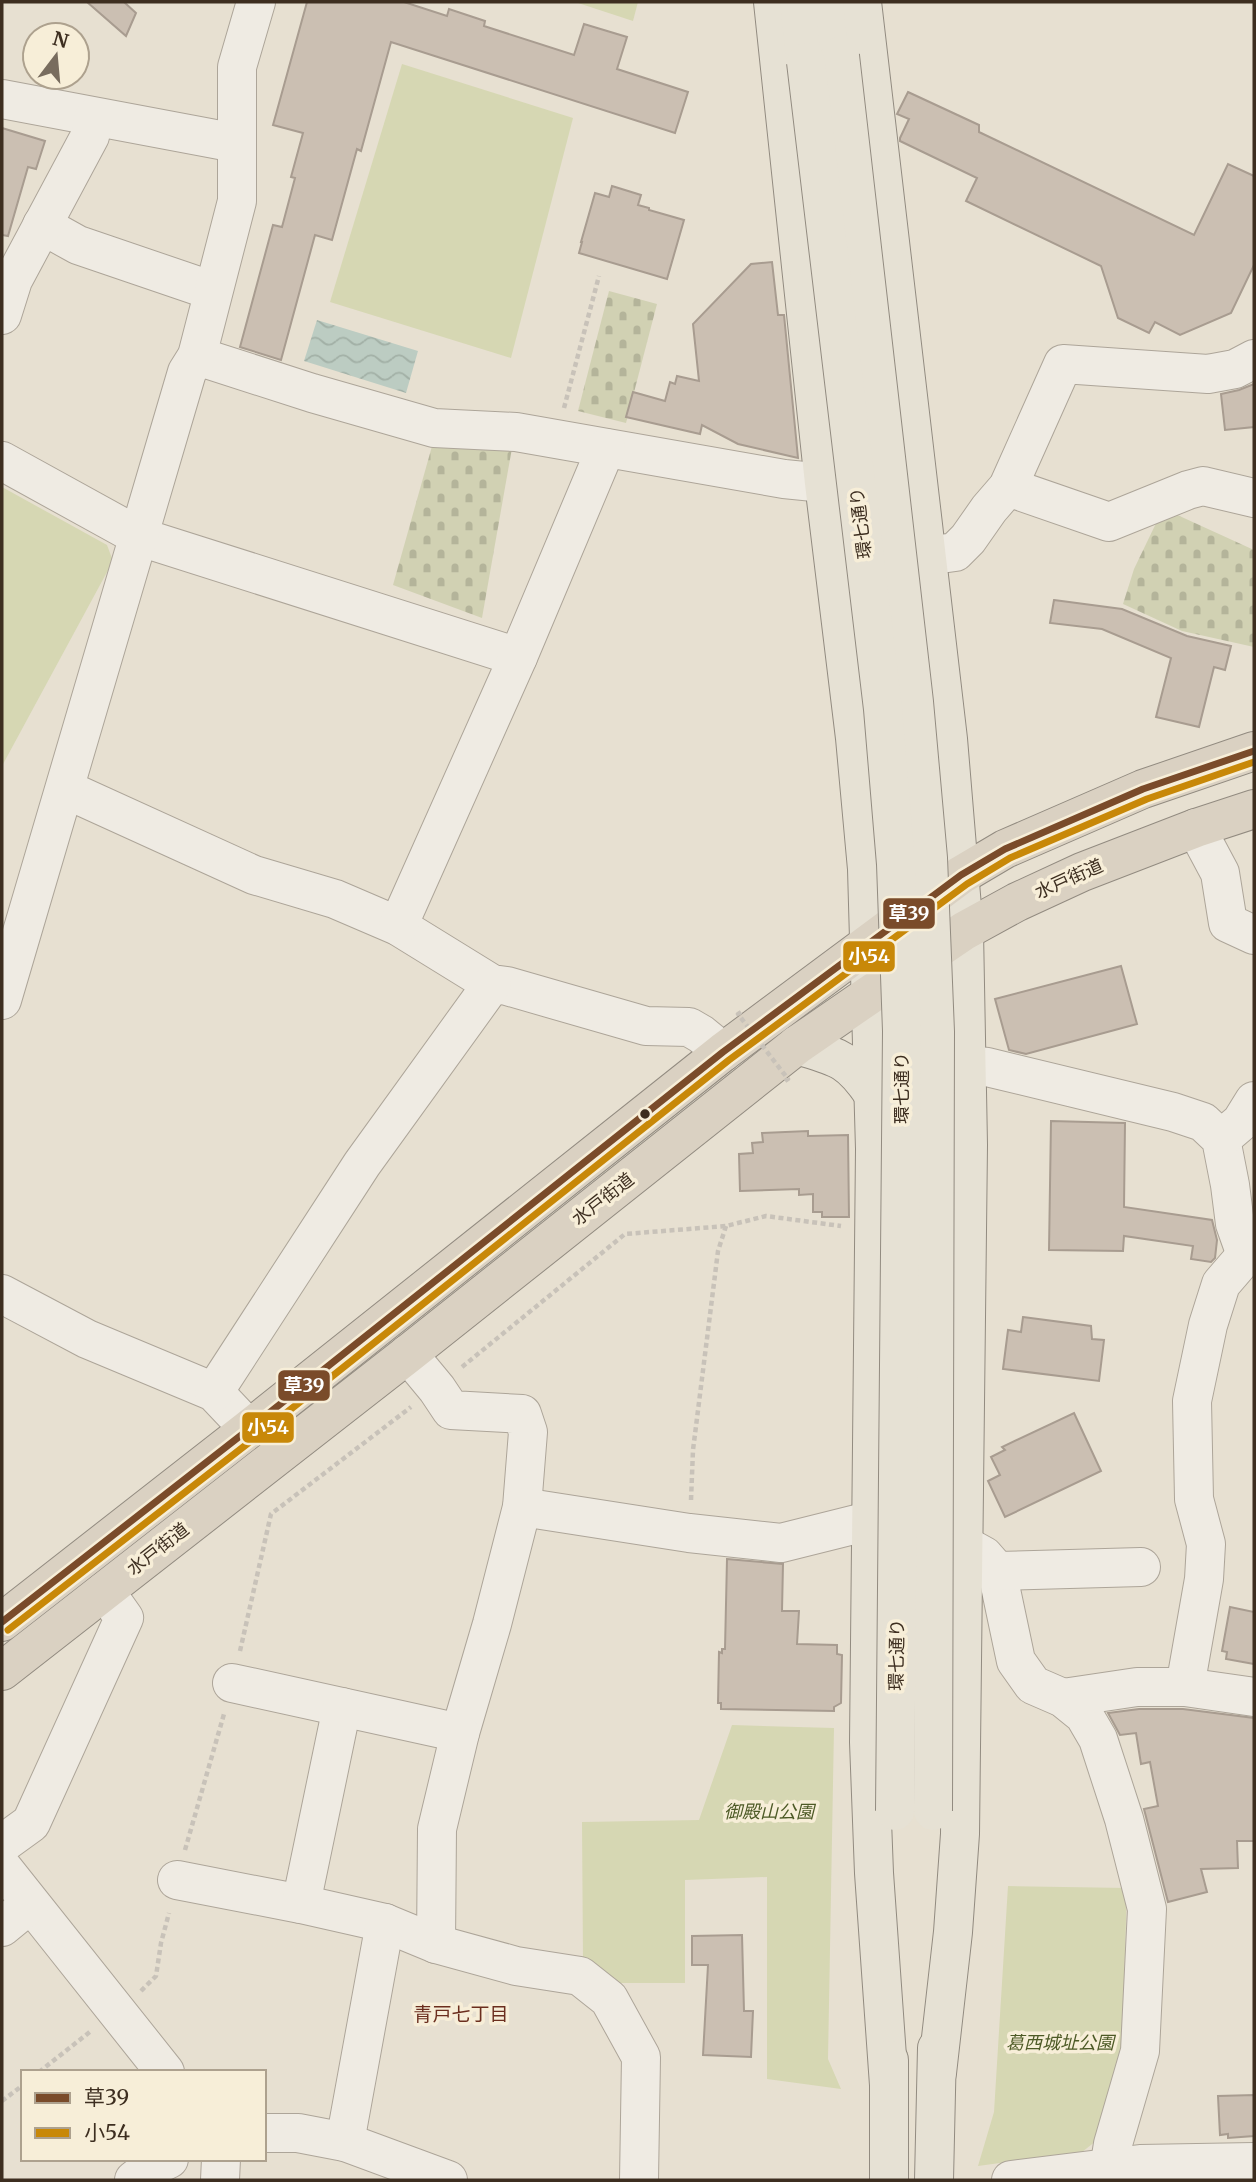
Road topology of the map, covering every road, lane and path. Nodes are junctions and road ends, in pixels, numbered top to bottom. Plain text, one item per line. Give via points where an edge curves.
1 (256, 2) edge
2 (773, 2) edge
3 (799, 2) edge
4 (834, 2) edge
5 (862, 2) edge
6 (823, 59) junction
7 (2, 99) edge
8 (94, 117) junction
9 (236, 143) junction
10 (41, 225) junction
11 (599, 276) dead end
12 (213, 291) junction
13 (2, 315) edge
14 (197, 356) junction
15 (1254, 359) edge
16 (556, 439) junction
17 (606, 448) junction
18 (2, 461) edge
19 (824, 483) junction
20 (998, 498) junction
21 (1254, 498) edge
22 (140, 537) junction
23 (926, 556) junction
24 (518, 657) junction
25 (855, 738) junction
26 (948, 739) junction
27 (1254, 751) edge
28 (65, 789) junction
29 (1250, 814) edge
30 (1196, 828) junction
31 (961, 876) junction
32 (398, 926) junction
33 (964, 931) junction
34 (1254, 935) edge
35 (868, 945) junction
36 (492, 984) junction
37 (871, 994) junction
38 (2, 1000) edge
39 (741, 1012) dead end
40 (723, 1052) junction
41 (791, 1063) junction
42 (968, 1065) junction
43 (873, 1094) junction
44 (1254, 1101) edge
45 (1221, 1139) junction
46 (968, 1145) junction
47 (875, 1149) junction
48 (726, 1226) junction
49 (853, 1227) dead end
50 (1250, 1254) edge
51 (2, 1294) edge
52 (408, 1354) junction
53 (437, 1389) junction
54 (214, 1392) junction
55 (249, 1429) junction
56 (522, 1507) junction
57 (873, 1520) junction
58 (690, 1533) junction
59 (964, 1545) junction
60 (1141, 1567) dead end
61 (997, 1571) junction
62 (105, 1591) junction
63 (2, 1622) edge
64 (2, 1671) edge
65 (232, 1683) junction
66 (1185, 1688) junction
67 (1254, 1697) edge
68 (1063, 1698) junction
69 (342, 1707) junction
70 (460, 1733) junction
71 (2, 1844) edge
72 (2, 1867) edge
73 (177, 1880) junction
74 (301, 1904) junction
75 (16, 1916) edge
76 (385, 1923) junction
77 (436, 1944) junction
78 (118, 2012) junction
79 (42, 2070) edge
80 (163, 2070) edge
81 (937, 2073) junction
82 (889, 2085) junction
83 (21, 2087) edge
84 (2, 2101) edge
85 (266, 2133) edge
86 (345, 2142) junction
87 (165, 2161) edge
88 (221, 2161) edge
89 (1254, 2162) edge
90 (1110, 2175) edge
91 (134, 2180) edge
92 (220, 2180) edge
93 (448, 2180) edge
94 (639, 2180) edge
95 (889, 2180) edge
96 (933, 2180) edge
97 (1011, 2180) edge

1 - 9 street via 237,67
2 - 19 main road
3 - 6 main road, 環七通り
4 - 6 main road, 環七通り
5 - 23 main road
6 - 81 main road, 環七通り, bridge via 914,702 928,858 935,1032
6 - 82 main road, 環七通り, bridge via 896,864 902,1044
7 - 8 street
8 - 9 street
8 - 10 street via 90,136
9 - 12 street via 237,201
10 - 12 street via 78,244
10 - 13 street via 13,280
11 - 16 path
12 - 14 street
14 - 16 street via 434,428
14 - 22 street via 187,372
15 - 20 street via 1236,369 1208,374 1063,364
16 - 17 street
17 - 19 street
17 - 24 street
18 - 22 street
19 - 25 main road
20 - 21 street via 1110,522 1203,486
20 - 23 street via 955,552
22 - 24 street
22 - 28 street
23 - 26 main road
24 - 32 street
25 - 26 main road via 875,781 927,779
25 - 35 main road via 867,869
26 - 31 main road
27 - 31 highway via 1143,789 1005,849
28 - 32 street via 254,875 335,899
28 - 38 street
29 - 30 highway, 水戸街道
30 - 33 highway, 水戸街道 via 1082,872
30 - 34 street via 1220,873 1228,923
31 - 33 main road
31 - 35 highway
32 - 36 street
33 - 37 highway, 水戸街道
33 - 42 main road
35 - 37 main road
35 - 40 highway
36 - 40 street via 646,1026 689,1027
36 - 54 street via 362,1164
37 - 41 highway, 水戸街道
37 - 43 main road
39 - 41 path, bridge via 738,1014 788,1079
40 - 55 highway
41 - 43 main road via 846,1062
41 - 52 highway, 水戸街道
42 - 45 street via 1173,1112 1203,1122
42 - 46 main road
43 - 47 main road
44 - 45 street via 1241,1122
45 - 50 street via 1235,1224
46 - 47 main road via 941,1124 902,1124 887,1130
46 - 59 main road
47 - 57 main road
48 - 49 path via 766,1216
48 - 53 path via 625,1234
48 - 58 path via 718,1251 693,1450
50 - 66 street via 1221,1284 1192,1401 1194,1499 1206,1544
51 - 54 street via 87,1339
52 - 53 street
52 - 62 highway, 水戸街道
53 - 56 street via 451,1410 522,1414 528,1432
53 - 65 path via 271,1514
54 - 55 street
55 - 63 highway
56 - 58 street
56 - 70 street
57 - 58 street via 781,1543
57 - 82 main road via 869,1742
59 - 61 street via 984,1556
59 - 81 main road via 960,1834
60 - 61 street
61 - 68 street via 1016,1661 1033,1685
62 - 64 highway, 水戸街道
62 - 71 street via 124,1618 31,1823
65 - 69 street
65 - 73 path
66 - 67 street
66 - 68 street via 1138,1687
68 - 90 street via 1084,1715 1098,1739 1147,1909 1140,2051 1113,2144
69 - 70 street
69 - 74 street
70 - 77 street via 437,1829
72 - 75 street
73 - 74 street
73 - 78 path via 156,1976
74 - 76 street
75 - 78 street
76 - 77 street
76 - 86 street
77 - 94 street via 516,1966 580,1976 609,1999 641,2057
78 - 79 path
78 - 80 street
81 - 96 main road, 環七通り
82 - 95 main road, 環七通り
83 - 84 path
85 - 86 street via 298,2133
86 - 93 street
87 - 91 street
88 - 92 street
89 - 90 street via 1140,2164
90 - 97 street

